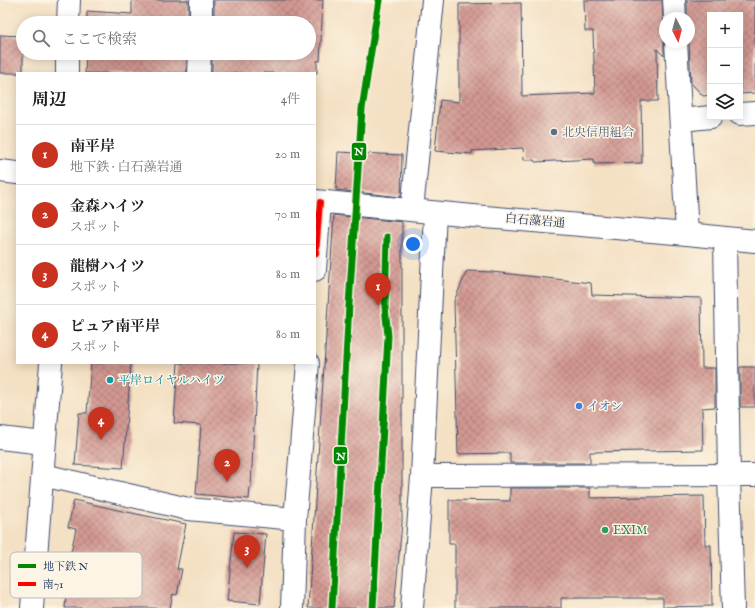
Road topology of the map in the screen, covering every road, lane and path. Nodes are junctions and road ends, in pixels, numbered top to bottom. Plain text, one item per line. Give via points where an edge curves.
1 (69, 0) edge
2 (201, 0) edge
3 (433, 0) edge
4 (674, 0) edge
5 (675, 12) edge
6 (68, 16) edge
7 (200, 16) edge
8 (676, 48) edge
9 (67, 60) edge
10 (200, 60) edge
11 (67, 72) edge
12 (199, 72) edge
13 (755, 113) edge
14 (743, 114) edge
15 (707, 117) edge
16 (681, 120) junction
17 (0, 171) edge
18 (16, 173) edge
19 (317, 201) edge
20 (412, 210) junction
21 (435, 213) junction
22 (687, 234) junction
23 (316, 236) edge
24 (725, 239) junction
25 (755, 241) edge
26 (51, 364) edge
27 (308, 364) edge
28 (0, 438) edge
29 (44, 443) junction
30 (43, 475) junction
31 (755, 475) edge
32 (422, 476) junction
33 (728, 476) junction
34 (295, 518) junction
35 (37, 552) edge
36 (33, 598) edge
37 (32, 608) edge
38 (292, 608) edge
39 (412, 608) edge
40 (733, 608) edge

1 - 6 street
2 - 7 street
3 - 20 street
4 - 5 street
8 - 16 street
9 - 11 street
10 - 12 street
13 - 14 street
15 - 16 street
16 - 22 street
17 - 18 street
19 - 20 street, 白石藻岩通
19 - 23 street
20 - 21 street, 白石藻岩通
21 - 22 street, 白石藻岩通
21 - 32 street
22 - 24 street, 白石藻岩通
24 - 25 street, 白石藻岩通
24 - 33 street
26 - 29 street
27 - 34 street
28 - 29 street
29 - 30 street
30 - 34 street via 188,509
30 - 35 street
31 - 33 street
32 - 33 street
32 - 39 street
33 - 40 street
34 - 38 street
36 - 37 street

